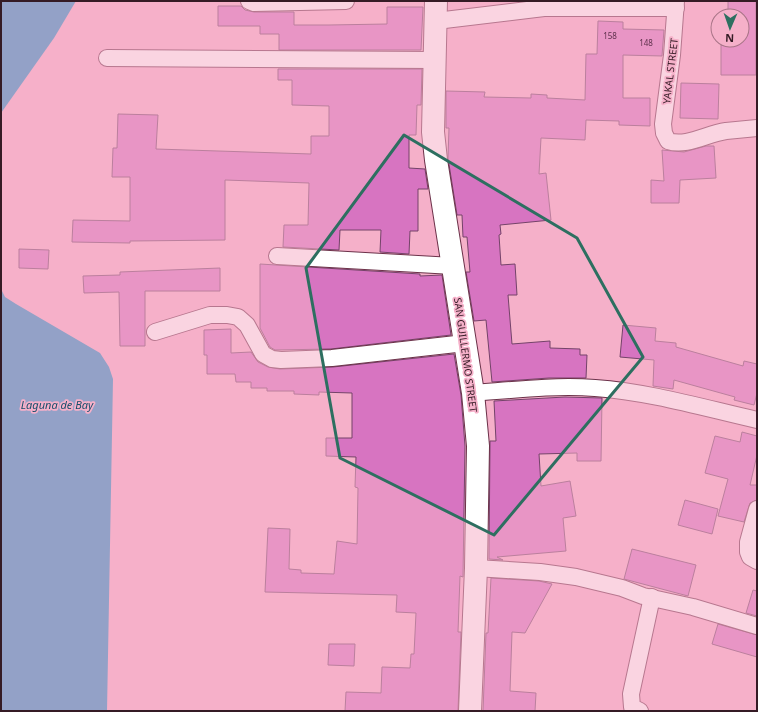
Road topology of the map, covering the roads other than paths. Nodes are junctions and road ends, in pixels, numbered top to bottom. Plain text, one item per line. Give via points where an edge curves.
1 (249, 1) edge
2 (346, 1) edge
3 (676, 5) edge
4 (436, 11) edge
5 (107, 58) dead end
6 (435, 60) junction
7 (757, 128) edge
8 (277, 256) dead end
9 (452, 266) junction
10 (155, 332) dead end
11 (465, 343) junction
12 (473, 393) junction
13 (757, 420) edge
14 (757, 509) edge
15 (757, 561) edge
16 (476, 568) junction
17 (652, 597) junction
18 (757, 626) edge
19 (470, 711) edge
20 (640, 711) edge

1 - 2 street via 254,4
3 - 4 street
3 - 7 street, YAKAL STREET via 663,124 668,141 676,144 685,143 726,131
4 - 6 main road, SAN GUILLERMO STREET
5 - 6 street
6 - 9 main road, SAN GUILLERMO STREET via 434,139
8 - 9 street
9 - 11 main road, SAN GUILLERMO STREET
10 - 11 street via 210,315 238,317 247,325 263,354 280,360 332,358
11 - 12 main road, SAN GUILLERMO STREET
12 - 13 street via 563,387 595,388 661,398
12 - 16 main road, SAN GUILLERMO STREET via 478,446
14 - 15 street via 748,547 750,557
16 - 17 street via 576,577
16 - 19 main road, SAN GUILLERMO STREET
17 - 18 street
17 - 20 street via 631,694 632,707

